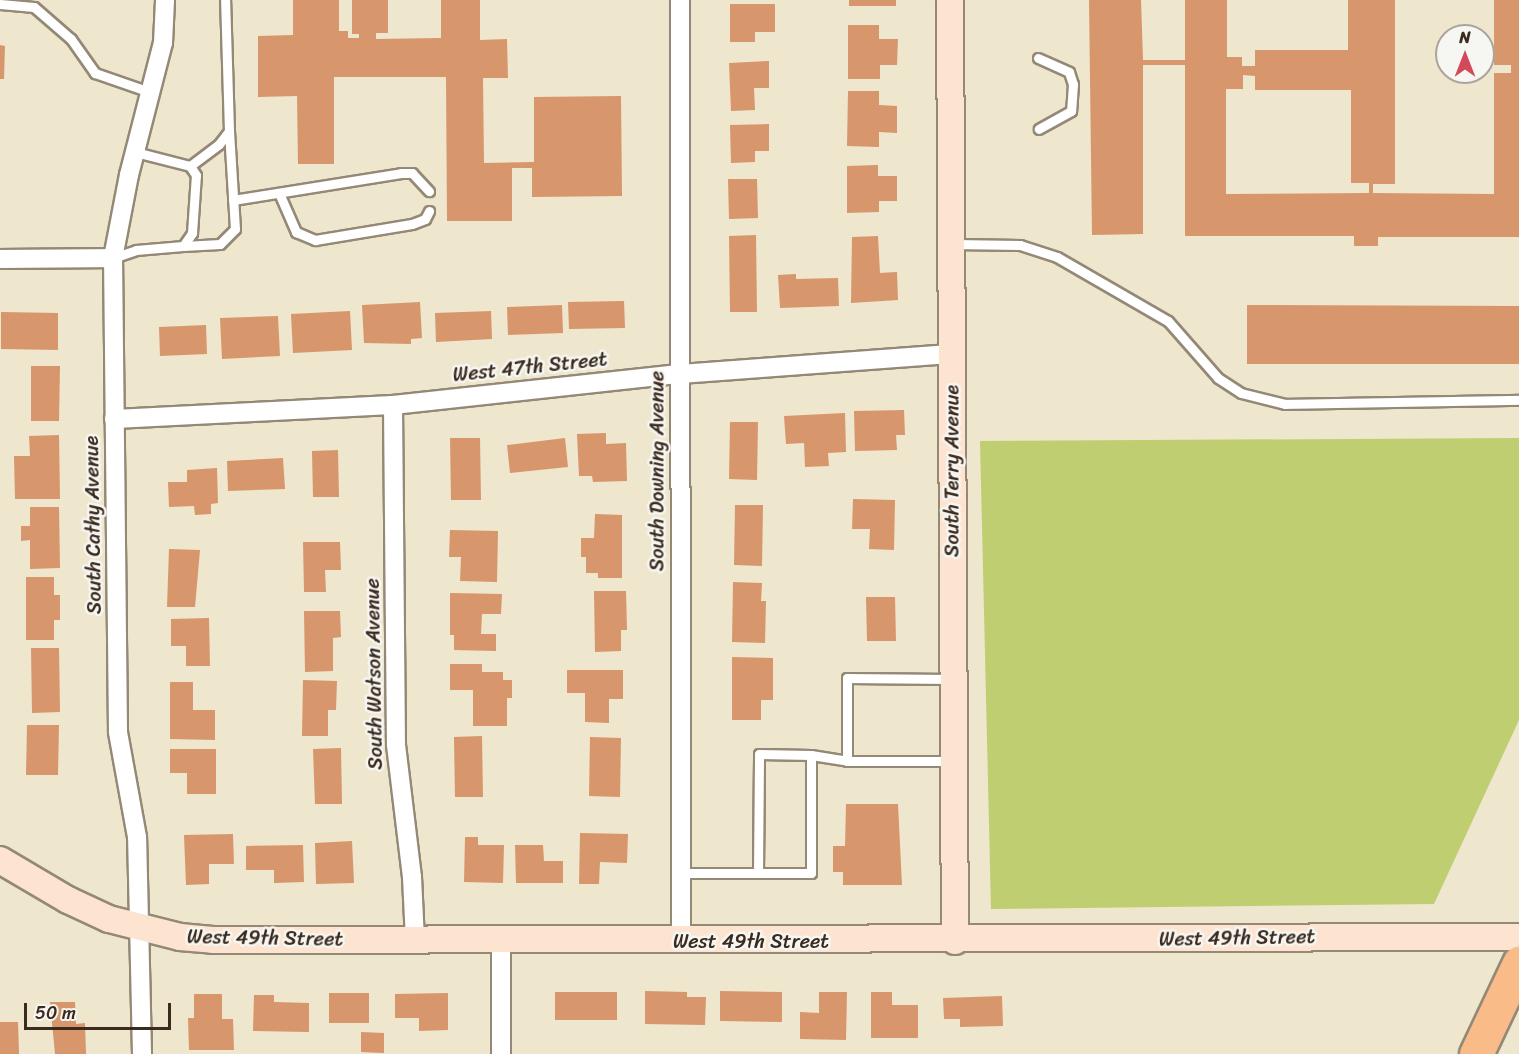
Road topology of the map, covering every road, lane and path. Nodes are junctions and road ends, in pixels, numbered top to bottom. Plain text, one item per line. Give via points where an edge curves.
1 (165, 0) edge
2 (225, 0) edge
3 (680, 0) edge
4 (950, 0) edge
5 (0, 4) edge
6 (1038, 58) dead end
7 (150, 92) junction
8 (1039, 129) dead end
9 (229, 131) junction
10 (135, 152) junction
11 (190, 166) junction
12 (429, 190) dead end
13 (279, 193) junction
14 (233, 200) junction
15 (429, 211) dead end
16 (951, 244) junction
17 (183, 246) junction
18 (112, 258) junction
19 (0, 259) edge
20 (951, 354) junction
21 (679, 374) junction
22 (1519, 400) edge
23 (393, 405) junction
24 (114, 419) junction
25 (953, 679) junction
26 (811, 755) junction
27 (846, 760) junction
28 (954, 760) junction
29 (0, 860) edge
30 (680, 873) junction
31 (758, 873) junction
32 (138, 928) junction
33 (1519, 937) edge
34 (415, 940) junction
35 (501, 941) junction
36 (681, 941) junction
37 (955, 941) junction
38 (1519, 963) edge
39 (142, 1054) edge
40 (501, 1054) edge
41 (1476, 1054) edge

1 - 7 street, South Cathy Avenue via 163,43
2 - 9 lane
3 - 21 street, South Downing Avenue
4 - 16 street, South Terry Avenue
5 - 7 lane via 34,7 64,32 95,73
6 - 8 lane via 1069,72 1073,84 1071,111
7 - 10 street, South Cathy Avenue
9 - 11 lane
9 - 14 lane
10 - 11 lane
10 - 18 street, South Cathy Avenue
11 - 17 lane via 196,175 195,216 192,233
12 - 13 lane via 412,173 401,173
13 - 14 lane
13 - 15 lane via 296,232 315,240 412,224 424,219
14 - 17 lane via 235,229 229,238 220,244
16 - 20 street, South Terry Avenue
16 - 22 lane via 1020,245 1057,257 1168,321 1218,378 1241,393 1285,404
17 - 18 lane via 136,250
18 - 19 street
18 - 24 street, South Cathy Avenue
20 - 21 street, West 47th Street
20 - 25 street, South Terry Avenue
21 - 23 street, West 47th Street
21 - 30 street, South Downing Avenue
23 - 24 street, West 47th Street
23 - 34 street, South Watson Avenue via 396,745 412,877
24 - 32 street, South Cathy Avenue via 118,732 137,837
25 - 27 lane via 846,678
25 - 28 street, South Terry Avenue
26 - 27 lane
26 - 31 lane via 811,873
26 - 31 lane via 759,754
27 - 28 lane
28 - 37 street, South Terry Avenue
29 - 32 street, West 49th Street via 68,900
30 - 31 lane
30 - 36 street, South Downing Avenue
32 - 34 street, West 49th Street via 213,940
32 - 39 street, South Cathy Avenue
33 - 37 street, West 49th Street
34 - 35 street, West 49th Street
35 - 36 street, West 49th Street
35 - 40 street
36 - 37 street, West 49th Street
38 - 41 highway

